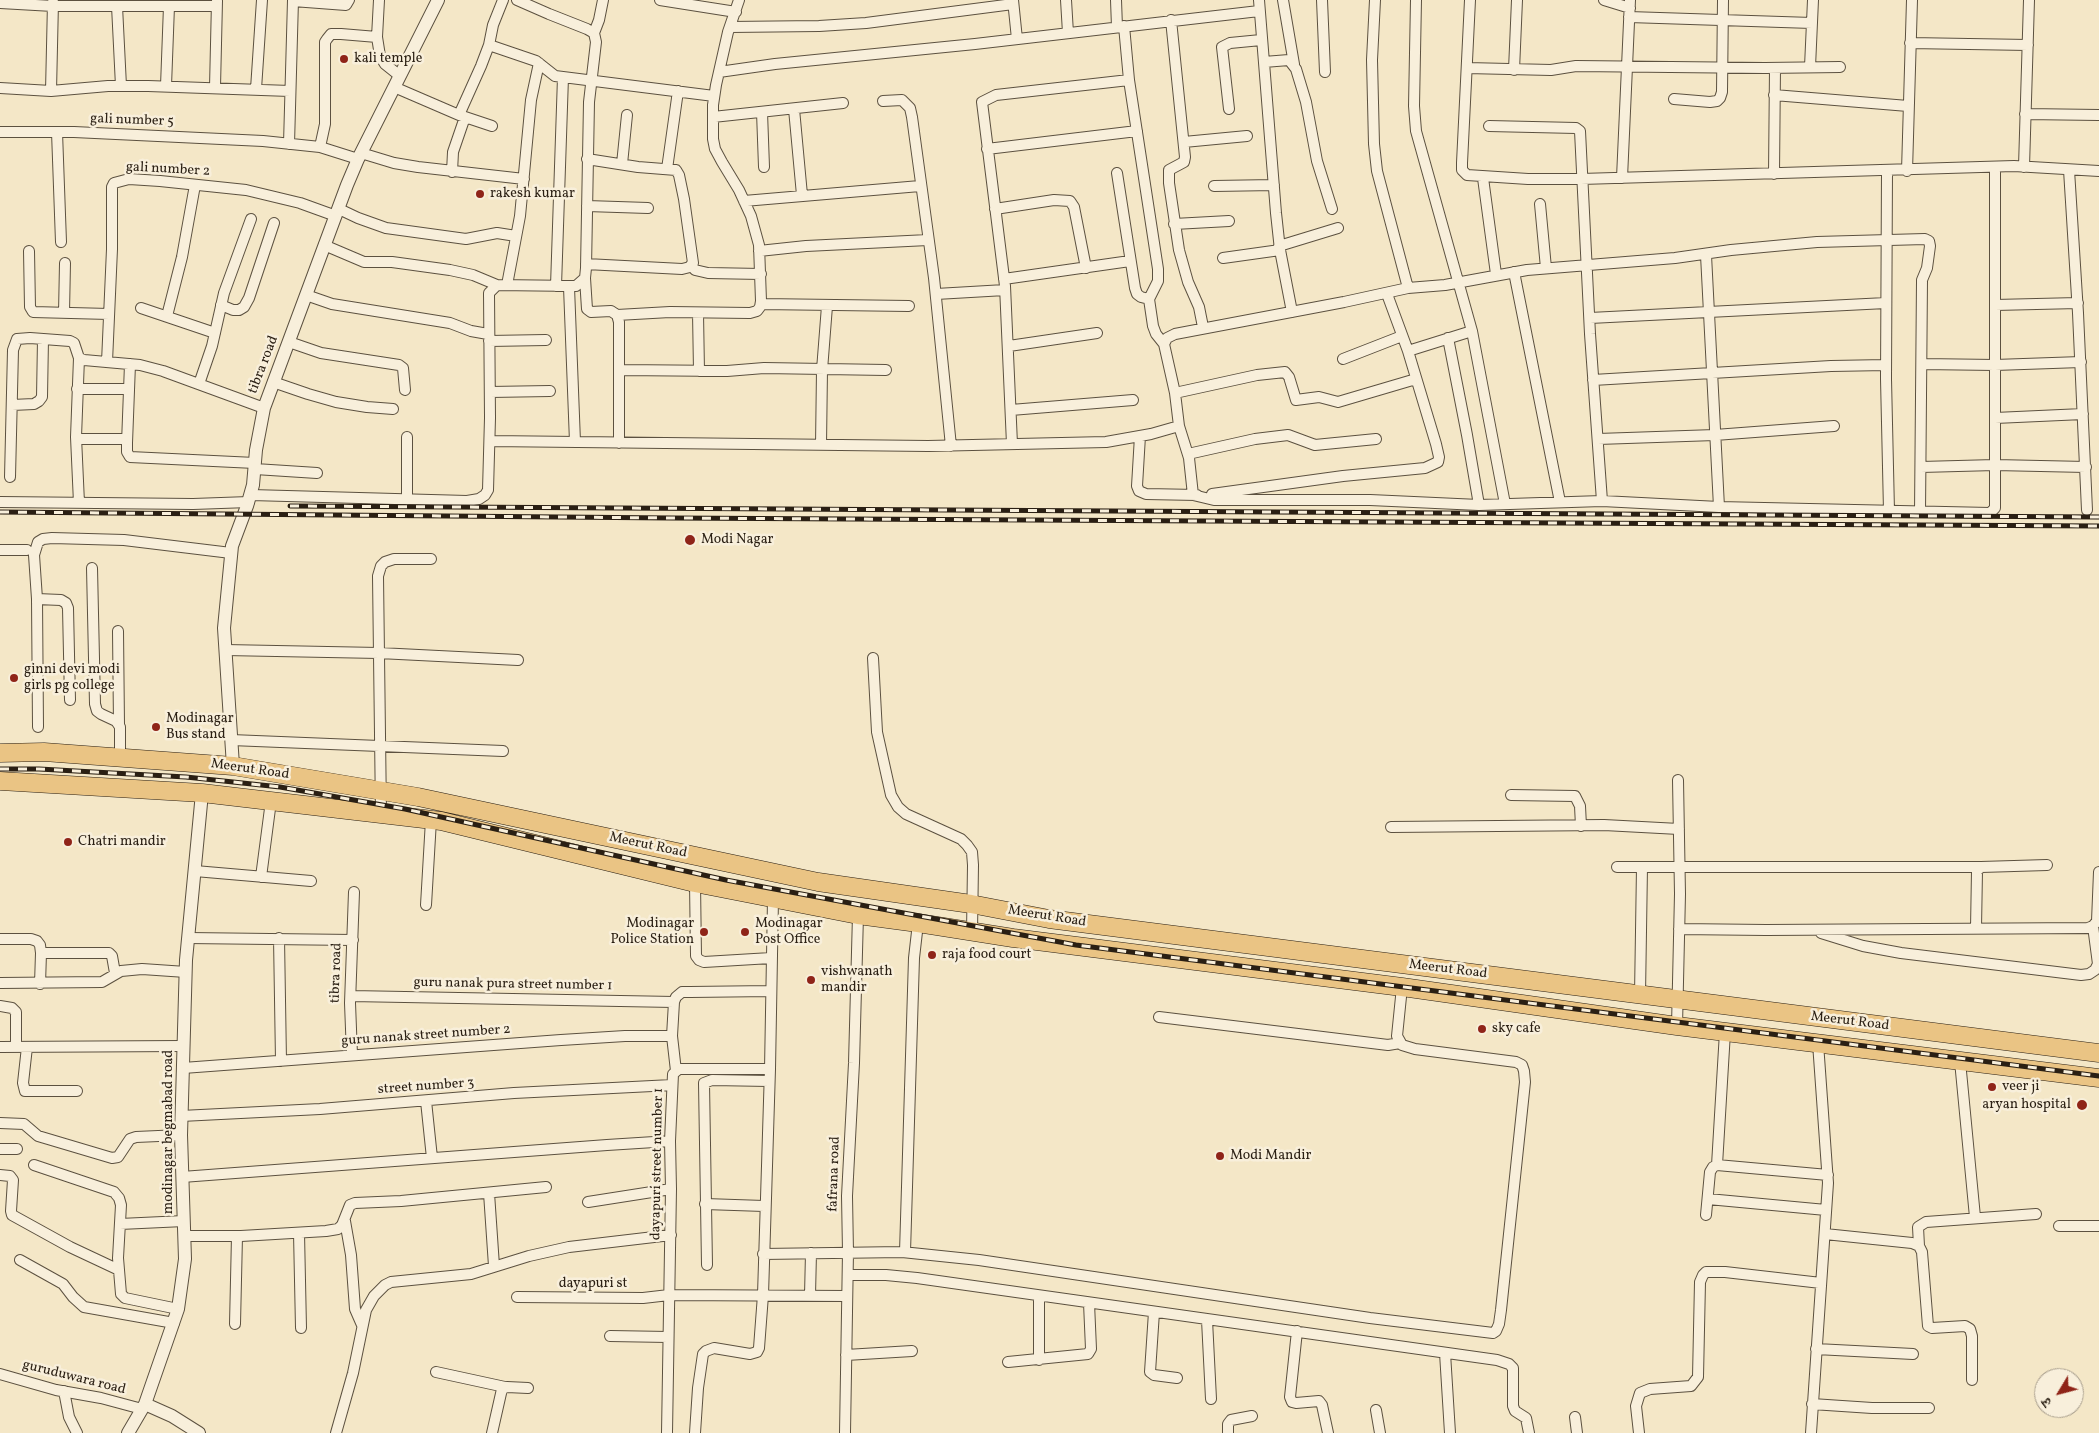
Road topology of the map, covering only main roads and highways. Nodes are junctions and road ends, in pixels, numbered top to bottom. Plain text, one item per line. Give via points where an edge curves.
1 (0, 753) edge
2 (0, 781) edge
3 (1037, 917) junction
4 (1035, 941) junction
5 (2099, 1054) edge
6 (2099, 1078) edge

1 - 3 highway, Meerut Road via 44,752 232,766 418,797 818,882
2 - 4 highway, Meerut Road via 202,793 431,820 773,899
3 - 4 highway
3 - 5 highway, Meerut Road
4 - 6 highway, Meerut Road

